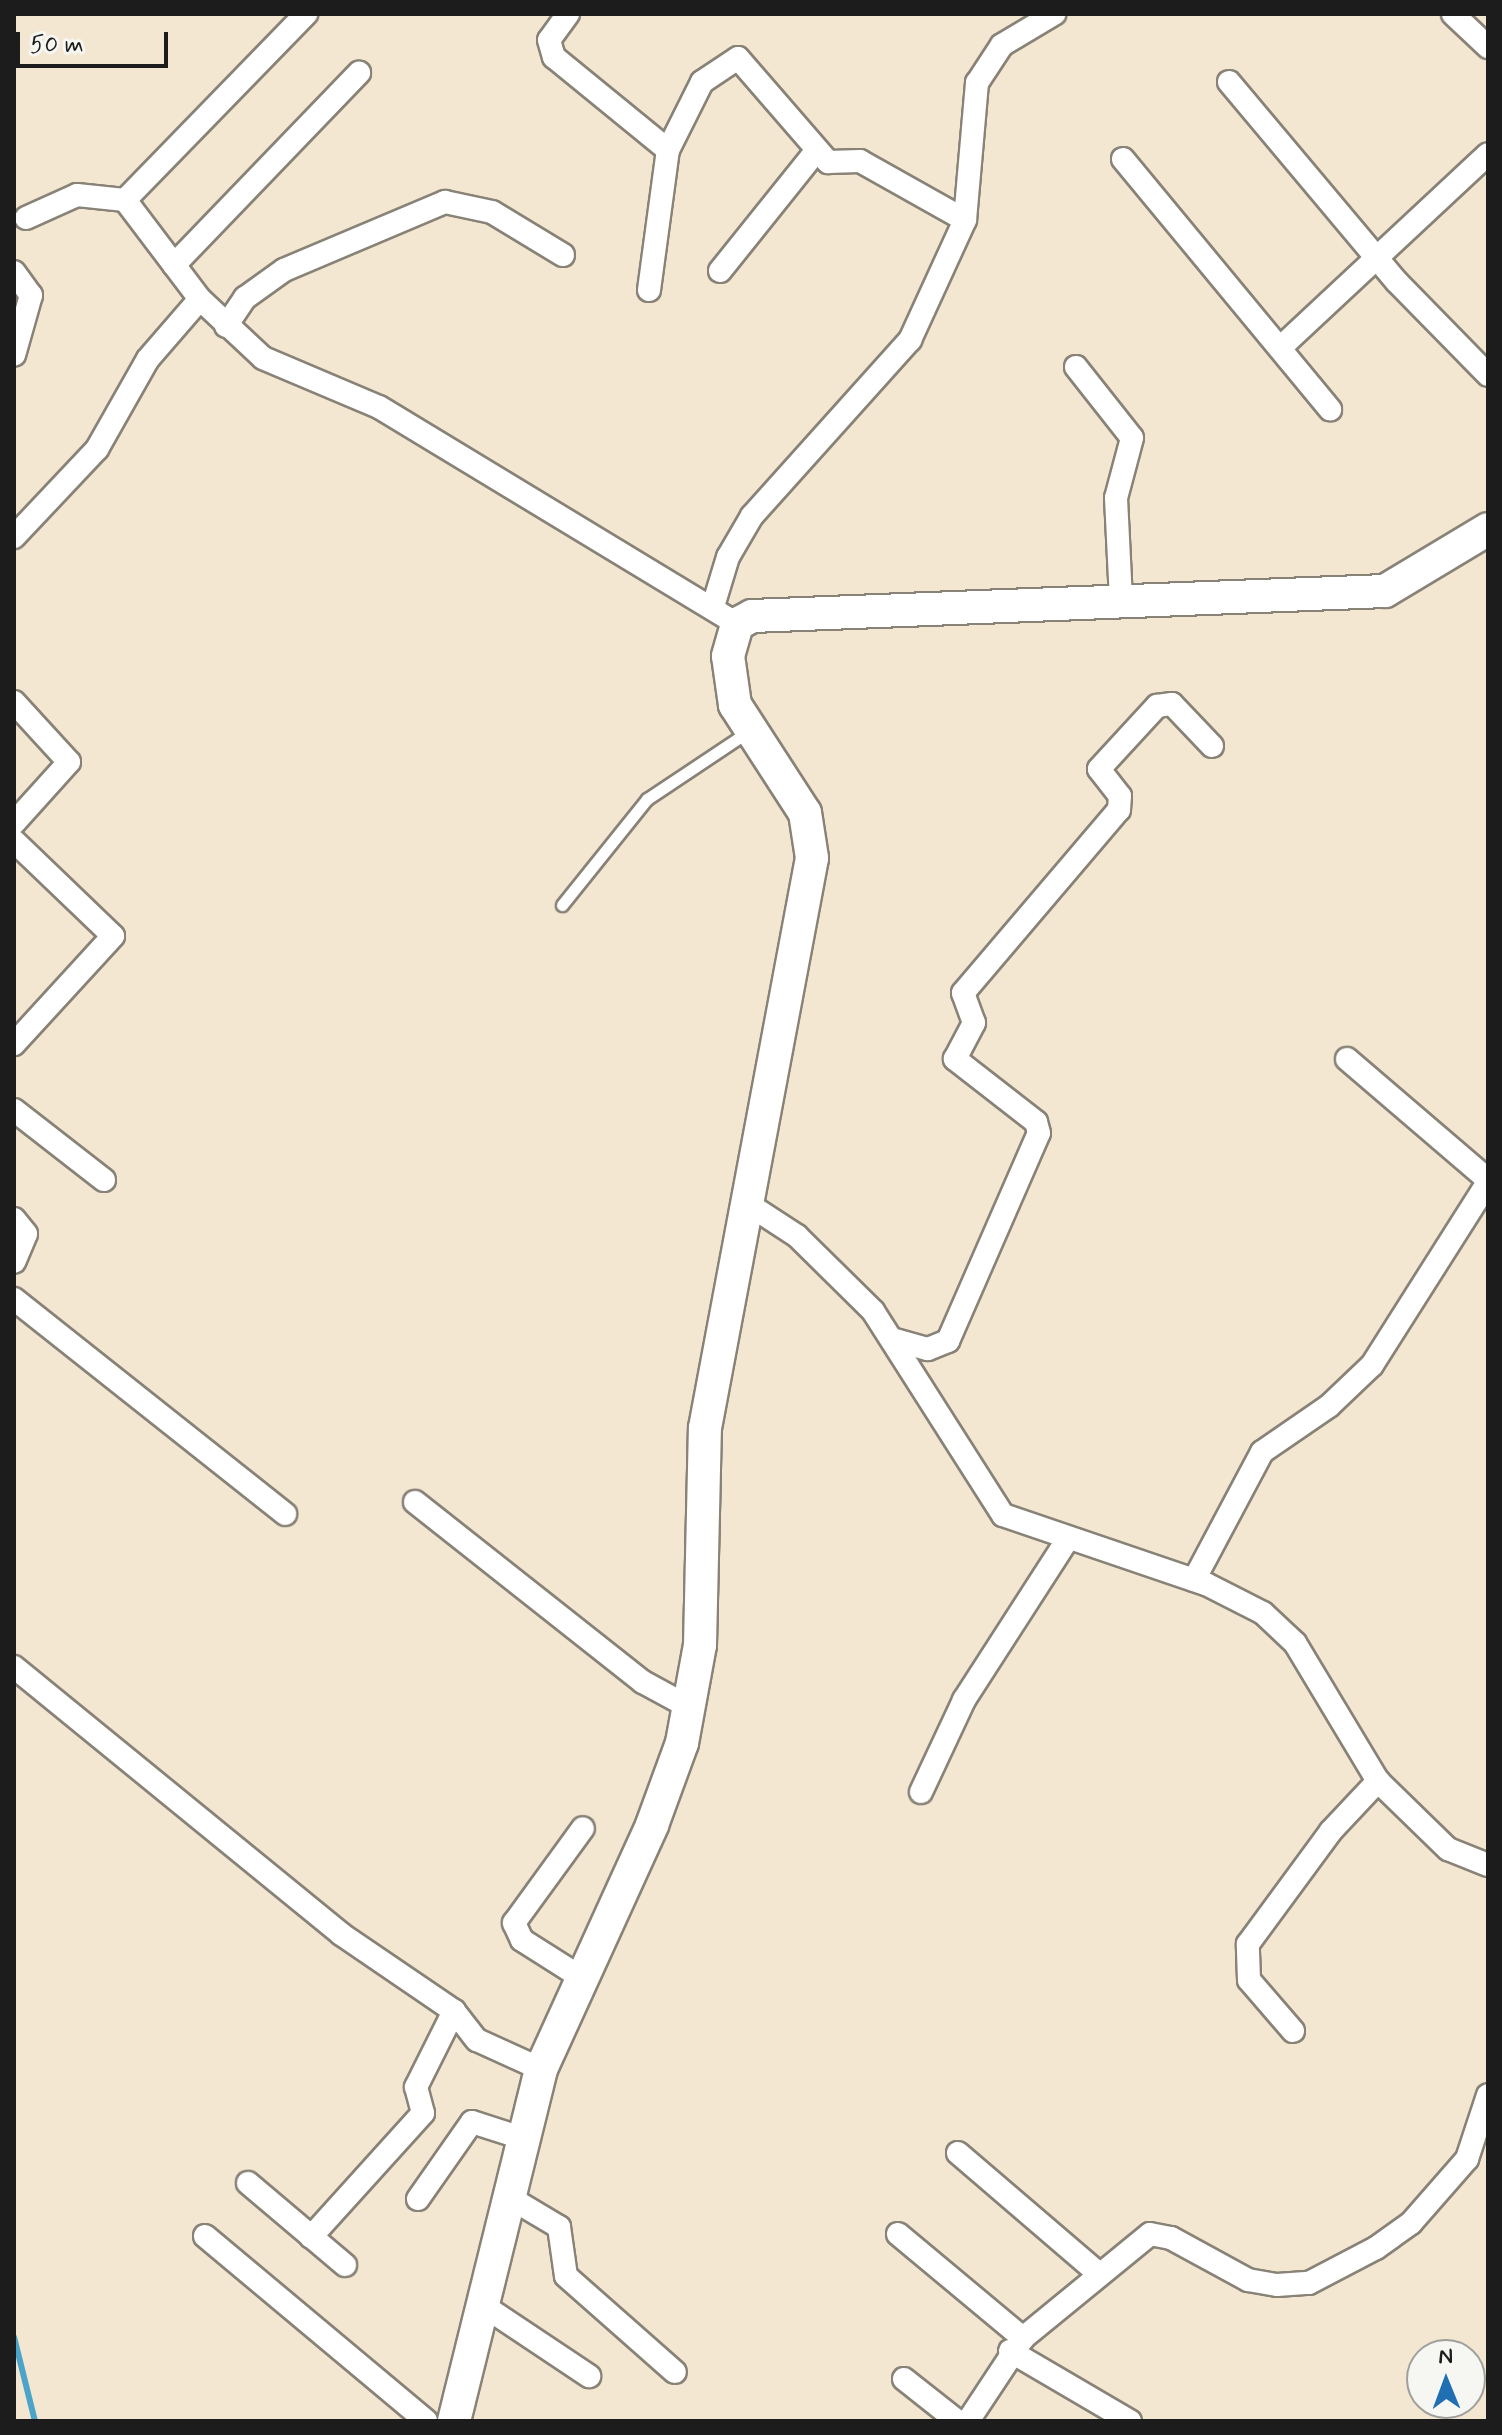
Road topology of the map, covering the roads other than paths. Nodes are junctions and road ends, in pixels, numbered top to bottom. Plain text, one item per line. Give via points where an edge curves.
1 (306, 14) edge
2 (568, 14) edge
3 (1054, 14) edge
4 (1453, 14) edge
5 (1488, 47) edge
6 (359, 73) dead end
7 (1229, 82) dead end
8 (668, 150) junction
9 (816, 151) junction
10 (1488, 154) edge
11 (1123, 159) dead end
12 (125, 200) junction
13 (18, 219) edge
14 (965, 220) junction
15 (563, 255) dead end
16 (1380, 260) junction
17 (174, 265) junction
18 (720, 271) dead end
19 (14, 272) edge
20 (649, 290) dead end
21 (200, 299) junction
22 (226, 326) junction
23 (1280, 348) junction
24 (14, 355) edge
25 (1076, 367) dead end
26 (1488, 375) edge
27 (1330, 409) dead end
28 (1488, 529) edge
29 (14, 537) edge
30 (1121, 601) junction
31 (725, 614) junction
32 (14, 702) edge
33 (749, 731) junction
34 (1212, 746) dead end
35 (14, 823) edge
36 (14, 841) edge
37 (562, 905) dead end
38 (14, 1044) edge
39 (1347, 1059) dead end
40 (14, 1110) edge
41 (104, 1180) dead end
42 (1488, 1181) edge
43 (751, 1206) junction
44 (14, 1219) edge
45 (14, 1262) edge
46 (14, 1299) edge
47 (892, 1339) junction
48 (415, 1502) dead end
49 (285, 1514) dead end
50 (1066, 1542) junction
51 (1194, 1580) junction
52 (14, 1667) edge
53 (689, 1707) junction
54 (1378, 1781) junction
55 (921, 1792) dead end
56 (583, 1828) dead end
57 (1488, 1865) edge
58 (582, 1978) junction
59 (454, 2011) junction
60 (1293, 2031) dead end
61 (541, 2069) junction
62 (1488, 2095) edge
63 (525, 2139) junction
64 (958, 2153) dead end
65 (248, 2183) dead end
66 (418, 2199) dead end
67 (512, 2199) junction
68 (898, 2234) dead end
69 (205, 2236) dead end
70 (311, 2237) junction
71 (345, 2265) dead end
72 (1097, 2272) junction
73 (487, 2308) junction
74 (1016, 2344) junction
75 (675, 2372) dead end
76 (589, 2376) dead end
77 (904, 2379) dead end
78 (1115, 2417) edge
79 (426, 2421) edge
80 (454, 2421) edge
81 (957, 2421) edge
82 (968, 2421) edge

1 - 12 street
2 - 8 street via 549,40 554,57
3 - 14 street via 1002,45 977,83
4 - 5 street
6 - 17 street
7 - 16 street
8 - 9 street via 694,92 735,58 766,84
8 - 20 street
9 - 14 street via 834,166 860,161
9 - 18 street
10 - 16 street
11 - 23 street
12 - 13 street via 77,195
12 - 17 street
14 - 31 street via 910,340 752,516 728,557
15 - 22 street via 492,212 445,202 284,270 245,298
16 - 23 street
16 - 26 street
17 - 21 street
19 - 24 street via 31,295
21 - 22 street
21 - 29 street via 154,350 97,449
22 - 31 street via 271,363 379,407
23 - 27 street
25 - 30 street via 1132,438 1116,498
28 - 30 street via 1385,591
30 - 31 street
31 - 33 street via 730,683
32 - 35 street via 69,759 68,771
33 - 37 lane via 647,799
33 - 43 street via 805,813 813,839
34 - 47 street via 1172,704 1157,706 1099,769 1120,796 1119,810 963,993 974,1023 955,1059 1036,1122 1039,1133 948,1341 928,1349
36 - 38 street via 113,936
39 - 42 street
40 - 41 street
42 - 51 street via 1372,1365 1329,1406 1262,1452
43 - 47 street via 837,1271
43 - 53 street via 705,1428 699,1500 706,1587
44 - 45 street via 26,1234
46 - 49 street
47 - 50 street via 995,1507 1016,1524
48 - 53 street via 643,1682
50 - 51 street
50 - 55 street via 964,1700
51 - 54 street via 1263,1613 1295,1643
52 - 59 street via 341,1934
53 - 58 street via 652,1825
54 - 57 street via 1448,1849
54 - 60 street via 1331,1831 1248,1944 1249,1980
56 - 58 street via 514,1923 522,1940
58 - 61 street
59 - 61 street via 477,2040
59 - 70 street via 416,2087 423,2113
61 - 63 street
62 - 72 street via 1481,2134 1441,2194 1340,2270 1309,2283 1248,2280 1171,2238 1150,2234
63 - 66 street via 472,2122
63 - 67 street
64 - 72 street
65 - 70 street
67 - 73 street
67 - 75 street via 559,2227 566,2276
68 - 74 street
69 - 79 street
70 - 71 street
72 - 74 street
73 - 76 street
73 - 80 street
74 - 78 street
74 - 82 street
77 - 81 street

